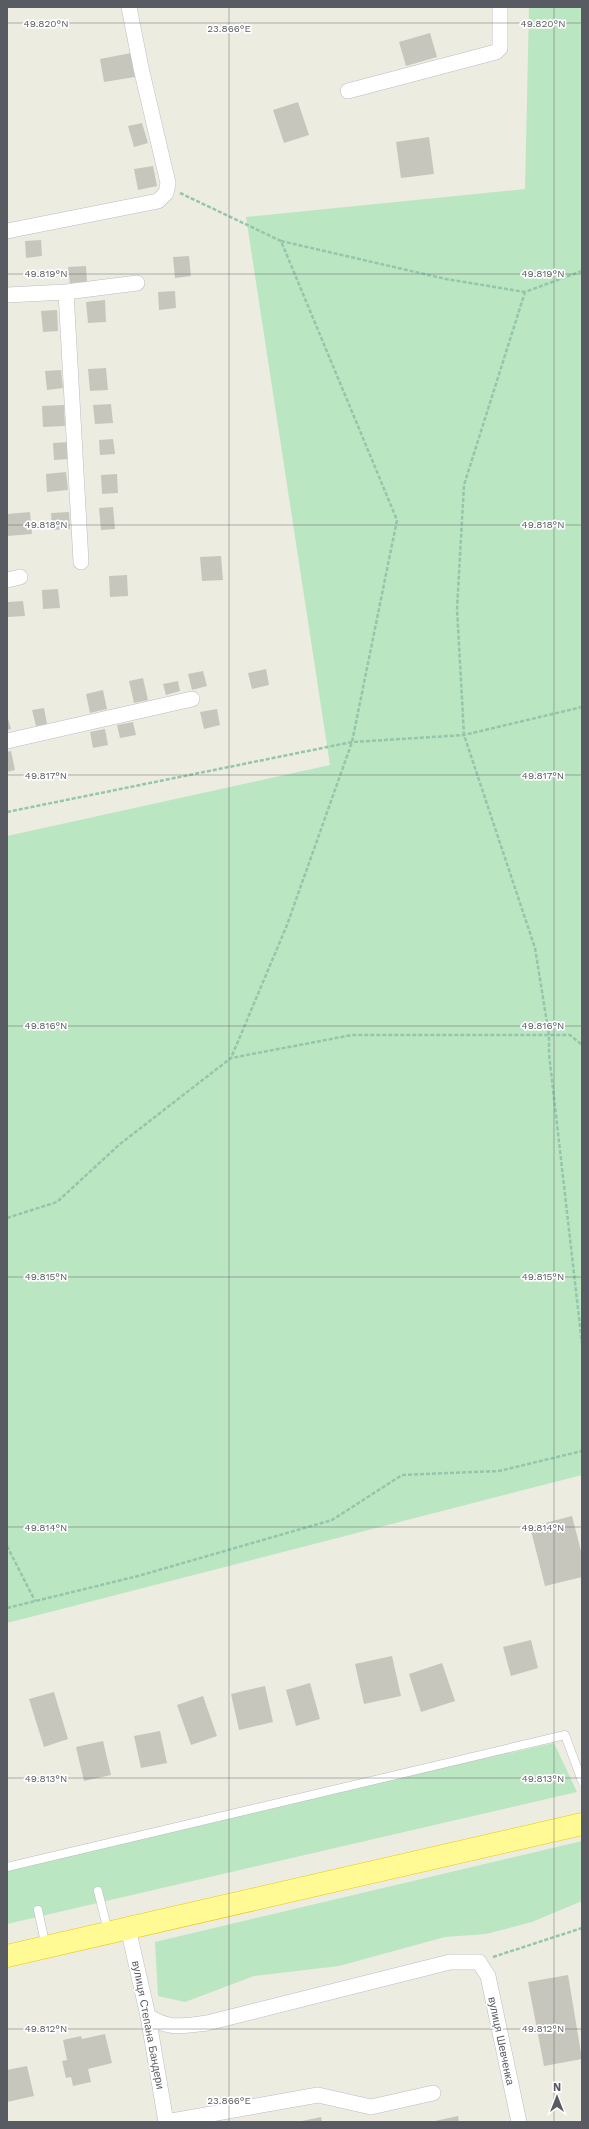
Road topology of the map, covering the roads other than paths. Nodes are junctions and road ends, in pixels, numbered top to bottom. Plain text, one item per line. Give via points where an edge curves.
1 (129, 7) edge
2 (500, 7) edge
3 (348, 91) dead end
4 (7, 231) edge
5 (137, 283) dead end
6 (66, 292) junction
7 (7, 295) edge
8 (81, 562) dead end
9 (192, 698) dead end
10 (7, 741) edge
11 (582, 1781) edge
12 (582, 1824) edge
13 (7, 1867) edge
14 (98, 1891) dead end
15 (38, 1910) dead end
16 (118, 1930) junction
17 (47, 1947) junction
18 (7, 1956) edge
19 (148, 2016) junction
20 (433, 2093) dead end
21 (166, 2122) edge
22 (518, 2122) edge

1 - 4 street via 168,188 158,201
2 - 3 street via 500,48 491,54
5 - 6 street
6 - 7 street
6 - 8 street
9 - 10 street
11 - 13 lane via 565,1735
12 - 16 highway
14 - 16 lane
15 - 17 lane
16 - 17 highway
16 - 19 street, вулиця Степана Бандери
17 - 18 highway
19 - 21 street, вулиця Степана Бандери
19 - 22 street, вулиця Шевченка via 161,2024 176,2027 207,2022 450,1962 479,1962 488,1976
20 - 21 street via 371,2107 318,2095

